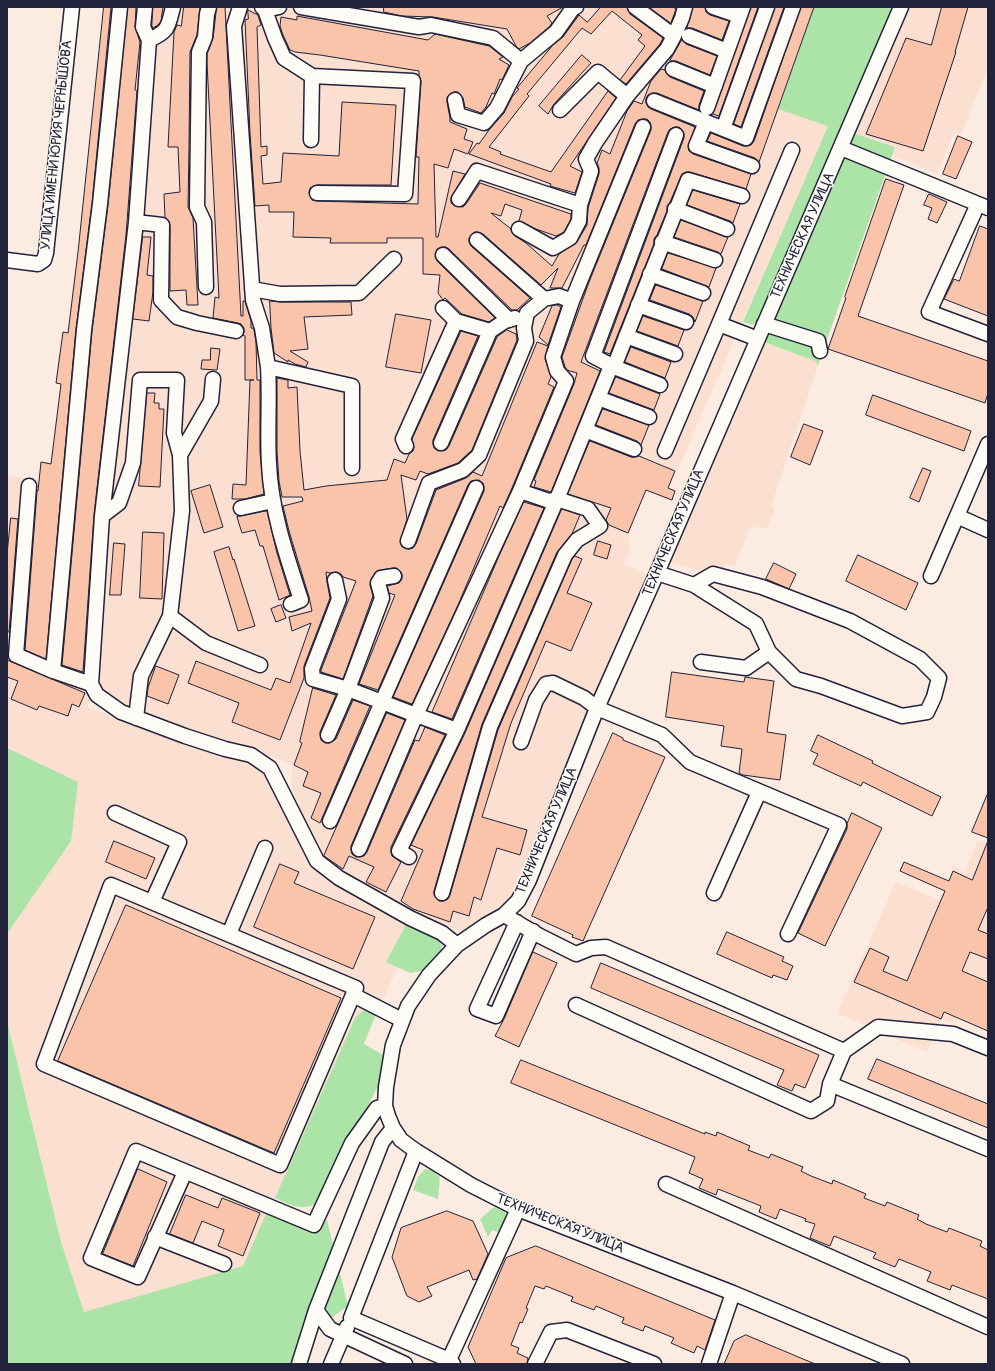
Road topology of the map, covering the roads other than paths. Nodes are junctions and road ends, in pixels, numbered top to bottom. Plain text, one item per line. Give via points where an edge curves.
1 (72, 7) edge
2 (120, 7) edge
3 (145, 7) edge
4 (172, 7) edge
5 (209, 7) edge
6 (240, 7) edge
7 (301, 7) edge
8 (576, 7) edge
9 (635, 7) edge
10 (685, 7) edge
11 (713, 7) edge
12 (767, 7) edge
13 (793, 7) edge
14 (901, 7) edge
15 (269, 8) edge
16 (741, 12) edge
17 (674, 36) junction
18 (689, 36) dead end
19 (149, 40) junction
20 (728, 51) junction
21 (521, 60) junction
22 (673, 69) dead end
23 (312, 76) junction
24 (715, 86) junction
25 (627, 96) junction
26 (455, 100) dead end
27 (654, 101) dead end
28 (560, 110) dead end
29 (707, 115) junction
30 (643, 128) dead end
31 (723, 129) junction
32 (676, 135) dead end
33 (311, 140) dead end
34 (841, 148) junction
35 (792, 150) dead end
36 (752, 166) dead end
37 (317, 193) dead end
38 (742, 196) dead end
39 (459, 199) dead end
40 (580, 204) junction
41 (983, 206) edge
42 (675, 209) junction
43 (136, 222) junction
44 (519, 229) dead end
45 (727, 229) dead end
46 (477, 240) dead end
47 (662, 242) junction
48 (442, 255) dead end
49 (394, 259) dead end
50 (715, 260) dead end
51 (8, 263) edge
52 (650, 274) junction
53 (206, 287) dead end
54 (252, 289) junction
55 (703, 293) dead end
56 (544, 300) junction
57 (572, 301) junction
58 (638, 305) junction
59 (443, 308) dead end
60 (527, 313) junction
61 (509, 320) junction
62 (456, 321) junction
63 (686, 322) dead end
64 (719, 324) junction
65 (764, 324) junction
66 (236, 331) dead end
67 (490, 331) junction
68 (988, 334) edge
69 (626, 336) junction
70 (758, 339) junction
71 (820, 350) dead end
72 (675, 354) dead end
73 (268, 367) junction
74 (614, 367) junction
75 (213, 379) dead end
76 (660, 385) dead end
77 (598, 398) junction
78 (649, 417) dead end
79 (585, 430) junction
80 (441, 443) dead end
81 (988, 444) edge
82 (406, 446) dead end
83 (634, 449) dead end
84 (665, 451) dead end
85 (180, 455) junction
86 (352, 468) dead end
87 (29, 486) dead end
88 (476, 488) dead end
89 (520, 491) junction
90 (557, 499) junction
91 (273, 500) junction
92 (240, 508) dead end
93 (102, 516) junction
94 (957, 516) junction
95 (988, 530) edge
96 (408, 541) dead end
97 (657, 573) junction
98 (394, 576) dead end
99 (931, 576) dead end
100 (335, 580) dead end
101 (694, 585) junction
102 (291, 604) dead end
103 (170, 616) junction
104 (769, 652) junction
105 (701, 662) dead end
106 (260, 665) dead end
107 (53, 671) junction
108 (91, 684) junction
109 (348, 689) junction
110 (382, 702) junction
111 (597, 708) junction
112 (416, 715) junction
113 (136, 718) junction
114 (457, 730) junction
115 (328, 735) dead end
116 (521, 742) dead end
117 (759, 792) junction
118 (115, 813) dead end
119 (330, 821) dead end
120 (265, 848) dead end
121 (359, 849) dead end
122 (409, 857) dead end
123 (442, 893) dead end
124 (714, 893) dead end
125 (152, 902) junction
126 (504, 915) junction
127 (517, 922) junction
128 (533, 931) junction
129 (229, 934) junction
130 (788, 934) dead end
131 (457, 946) junction
132 (353, 995) junction
133 (576, 1005) dead end
134 (402, 1020) junction
135 (988, 1048) edge
136 (844, 1051) junction
137 (830, 1084) junction
138 (385, 1106) junction
139 (393, 1128) junction
140 (988, 1149) edge
141 (416, 1151) junction
142 (185, 1172) junction
143 (666, 1184) dead end
144 (518, 1209) junction
145 (155, 1237) junction
146 (224, 1264) dead end
147 (733, 1293) junction
148 (316, 1310) junction
149 (351, 1318) junction
150 (988, 1327) edge
151 (344, 1335) junction
152 (450, 1363) edge
153 (299, 1364) edge
154 (331, 1364) edge
155 (405, 1364) edge
156 (534, 1364) edge
157 (654, 1364) edge
158 (709, 1364) edge
159 (902, 1364) edge

1 - 51 street, УЛИЦА ИМЕНИ ЮРИЯ ЧЕРНЫШОВА via 46,253 44,260 38,264
2 - 107 street via 84,330
3 - 19 street via 143,27
4 - 19 street via 168,28
5 - 53 street via 205,37 199,52 197,207 204,222
6 - 54 street via 234,26
7 - 21 street via 419,27 431,25 493,38
8 - 21 street via 556,32
9 - 17 street
10 - 17 street
11 - 16 street
12 - 31 street
13 - 31 street via 746,138
14 - 34 street, ТЕХНИЧЕСКАЯ УЛИЦА
15 - 23 street via 275,38 284,58
16 - 20 street
17 - 25 street via 667,49
18 - 20 street
19 - 43 street
20 - 24 street
21 - 26 street via 497,108 484,123 458,115
22 - 24 street
23 - 33 street
23 - 37 street via 413,81 405,194
24 - 29 street
25 - 28 street via 598,72
25 - 40 street via 586,159 591,171
27 - 29 street
29 - 31 street
29 - 36 street via 696,146
30 - 57 street
32 - 74 street via 593,356
34 - 41 street
34 - 65 street, ТЕХНИЧЕСКАЯ УЛИЦА
35 - 64 street
38 - 42 street via 688,180
39 - 40 street via 477,171
40 - 44 street via 579,221 570,238 553,248
41 - 68 street via 930,312
42 - 45 street
42 - 47 street
43 - 66 street via 162,225 161,300 177,317
43 - 93 street
46 - 56 street
47 - 50 street
47 - 52 street
48 - 61 street
49 - 54 street via 359,293 280,294
52 - 55 street
52 - 58 street
54 - 73 street
56 - 57 street via 559,296
56 - 60 street
57 - 89 street via 552,357 557,371 566,381
58 - 63 street
58 - 69 street
59 - 62 street
60 - 61 street
60 - 96 street via 524,328 526,341 479,455 463,470 429,483
61 - 67 street
62 - 67 street
62 - 82 street via 403,439
64 - 70 street
64 - 84 street
65 - 70 street, ТЕХНИЧЕСКАЯ УЛИЦА
65 - 71 street via 818,340
67 - 80 street
69 - 72 street
69 - 74 street
70 - 97 street, ТЕХНИЧЕСКАЯ УЛИЦА
73 - 86 street via 352,386
73 - 91 street via 268,465
74 - 76 street
74 - 77 street via 609,371
75 - 85 street via 211,401
77 - 78 street
77 - 79 street
79 - 83 street
79 - 90 street
81 - 94 street
85 - 93 street via 174,433 177,380 140,380 133,463 119,503
85 - 103 street via 182,511
87 - 107 street via 16,655
88 - 110 street
89 - 90 street via 549,501
89 - 112 street
90 - 114 street
90 - 123 street via 588,509 600,526 577,540 565,555 490,727
91 - 92 street
91 - 102 street via 285,553 301,600
93 - 108 street
94 - 95 street
94 - 99 street
97 - 101 street
97 - 111 street, ТЕХНИЧЕСКАЯ УЛИЦА
98 - 109 street via 381,578 378,583 382,598
100 - 109 street via 339,599 312,669 313,679
101 - 104 street via 756,624
101 - 104 street via 713,574 762,587 850,621 920,658 939,678 927,712 902,716 796,679
103 - 106 street via 206,643
103 - 113 street via 140,676
104 - 105 street via 746,668
107 - 108 street
108 - 113 street via 97,695 121,712
109 - 110 street
109 - 115 street
110 - 112 street
110 - 119 street
111 - 116 street via 584,698 553,683 546,684 536,700
111 - 117 street via 662,735 690,762
111 - 126 street, ТЕХНИЧЕСКАЯ УЛИЦА via 529,880 518,901
112 - 114 street
112 - 121 street
113 - 131 street via 225,749 251,755 270,768 317,861 339,878 442,933
114 - 122 street via 399,851
117 - 124 street
117 - 130 street via 839,825
118 - 125 street via 179,842
120 - 129 street
125 - 129 street
125 - 132 street via 111,885 44,1064 280,1165
126 - 127 street
126 - 131 street, ТЕХНИЧЕСКАЯ УЛИЦА
127 - 128 street
127 - 128 street via 478,1008 496,1016
128 - 136 street via 576,954 591,948 606,947
129 - 132 street via 356,988
131 - 134 street, ТЕХНИЧЕСКАЯ УЛИЦА via 429,975 408,1006
132 - 134 street
133 - 137 street via 811,1111 827,1101
134 - 138 street, ТЕХНИЧЕСКАЯ УЛИЦА via 393,1045
135 - 136 street via 953,1034 878,1027
136 - 137 street
137 - 140 street
138 - 139 street, ТЕХНИЧЕСКАЯ УЛИЦА
138 - 142 street via 377,1108 352,1143 314,1225
139 - 141 street, ТЕХНИЧЕСКАЯ УЛИЦА via 401,1140
139 - 148 street via 382,1142
141 - 144 street, ТЕХНИЧЕСКАЯ УЛИЦА via 471,1185
141 - 149 street
142 - 145 street
142 - 145 street via 136,1151 91,1258 138,1277
143 - 150 street
144 - 147 street, ТЕХНИЧЕСКАЯ УЛИЦА
144 - 152 street
145 - 146 street
147 - 158 street
147 - 159 street, ТЕХНИЧЕСКАЯ УЛИЦА
148 - 151 street via 330,1329
148 - 153 street
149 - 151 street
149 - 152 street
151 - 154 street
151 - 155 street
156 - 157 street via 552,1332 566,1330

